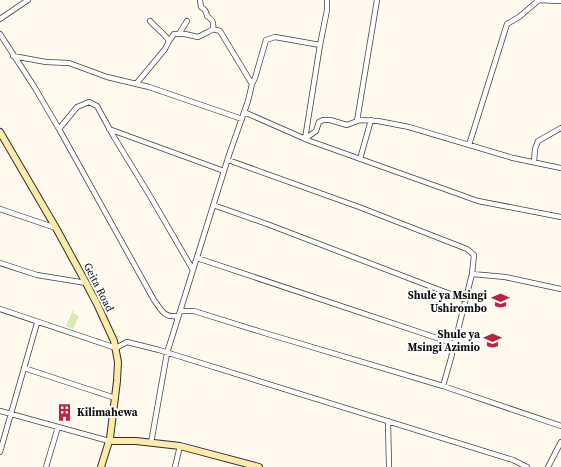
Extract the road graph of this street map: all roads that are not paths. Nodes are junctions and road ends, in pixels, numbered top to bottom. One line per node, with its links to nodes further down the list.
1 (28, 0): 8 (street)
2 (200, 0): 11 (street)
3 (327, 0): 15 (street)
4 (377, 0): 22 (street)
5 (536, 0): 6 (street)
6 (539, 0): 7 (street); 28 (street)
7 (561, 1)
8 (0, 19)
9 (150, 21): 14 (street)
10 (187, 21): 13 (street)
11 (213, 29): 13 (street); 18 (street)
12 (0, 34): 16 (street)
13 (179, 34): 14 (street)
14 (169, 41): 17 (street)
15 (320, 45): 18 (street); 27 (street)
16 (13, 56): 17 (street); 24 (street)
17 (136, 84): 20 (street)
18 (252, 84): 19 (street)
19 (244, 112): 20 (street); 27 (street)
20 (242, 119): 30 (street)
21 (371, 120): 22 (street); 28 (street); 29 (street)
22 (357, 121): 27 (street)
23 (561, 128): 31 (street)
24 (59, 129): 25 (street); 46 (street)
25 (109, 129): 33 (street); 40 (street)
26 (0, 132): 37 (main road, Geita Road)
27 (305, 139): 29 (street)
28 (468, 145): 31 (street)
29 (360, 159): 36 (street)
30 (228, 160): 33 (street); 41 (street)
31 (534, 162): 32 (street)
32 (561, 168)
33 (224, 171): 34 (street)
34 (213, 205): 38 (street); 44 (street)
35 (0, 209): 37 (street)
36 (561, 217)
37 (56, 228): 42 (main road, Geita Road)
38 (197, 258): 40 (street); 48 (street)
39 (0, 263): 42 (street)
40 (193, 270): 46 (street)
41 (472, 274): 43 (street); 44 (street)
42 (86, 283): 49 (main road, Geita Road)
43 (561, 289)
44 (466, 300): 48 (street)
45 (0, 309): 47 (street)
46 (179, 313): 50 (street); 52 (street)
47 (37, 323): 49 (street); 51 (street)
48 (454, 344): 52 (street)
49 (116, 348): 50 (street); 53 (main road, Geita Road)
50 (167, 353): 56 (street); 61 (street)
51 (24, 368): 53 (street); 55 (street)
52 (443, 386): 57 (street)
53 (115, 398): 59 (main road, Geita Road)
54 (0, 411): 55 (street)
55 (12, 414): 58 (street); 63 (street)
56 (388, 421): 68 (street); 69 (street)
57 (561, 426)
58 (58, 427): 59 (street); 64 (street)
59 (109, 441): 61 (main road); 65 (main road, Geita Road)
60 (561, 442): 70 (street)
61 (151, 443): 62 (main road)
62 (180, 446): 66 (street); 67 (main road)
63 (0, 452)
64 (46, 467)
65 (101, 467)
66 (175, 467)
67 (259, 467)
68 (388, 467)
69 (527, 467)
70 (548, 467)

